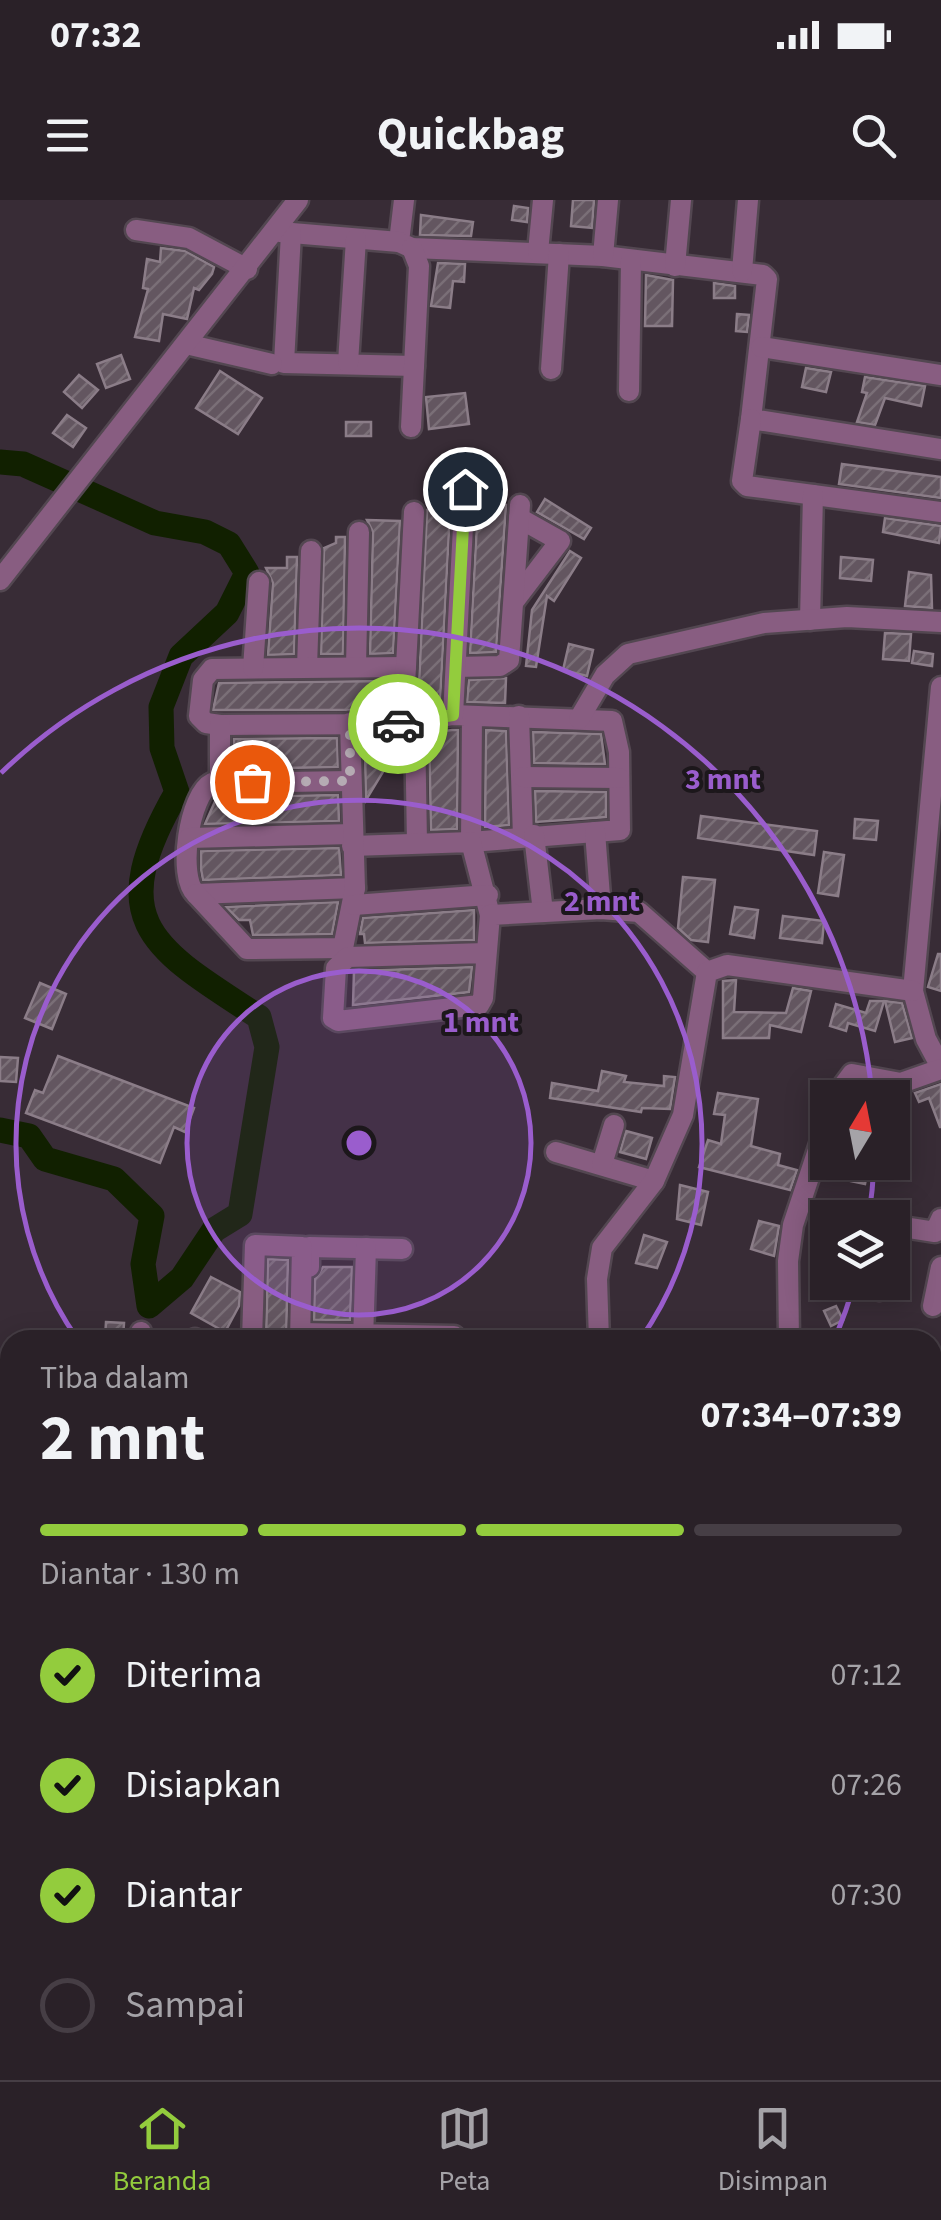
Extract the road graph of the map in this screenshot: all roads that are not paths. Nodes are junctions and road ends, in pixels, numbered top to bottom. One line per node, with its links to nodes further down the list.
1 (298, 200): 8 (street)
2 (404, 200): 10 (street)
3 (543, 200): 11 (street)
4 (608, 200): 12 (street)
5 (680, 200): 14 (street)
6 (748, 200): 16 (street)
7 (136, 230): 15 (street)
8 (282, 232): 9 (street); 15 (street); 19 (street)
9 (356, 238): 10 (street); 19 (street)
10 (406, 245): 11 (street); 21 (street)
11 (548, 253): 12 (street); 22 (street)
12 (603, 256): 13 (street)
13 (631, 260): 14 (street); 24 (street)
14 (675, 266): 16 (street)
15 (246, 269): 17 (street)
16 (742, 271): 18 (street)
17 (186, 344): 20 (street); 34 (street)
18 (761, 347): 23 (street); 25 (street)
19 (348, 362): 21 (street)
20 (272, 364)
21 (414, 366): 26 (street)
22 (551, 369)
23 (941, 375)
24 (629, 391)
25 (751, 419): 27 (street); 29 (street)
26 (411, 427)
27 (941, 449)
28 (465, 489): 41 (street)
29 (814, 495): 31 (street); 37 (street)
30 (414, 512): 43 (street)
31 (941, 512)
32 (359, 532): 39 (street)
33 (311, 552): 40 (street)
34 (0, 580)
35 (259, 582): 42 (street)
36 (515, 600): 36 (street); 41 (street)
37 (810, 620): 38 (street); 47 (street)
38 (941, 622)
39 (356, 666): 40 (street); 43 (street)
40 (307, 667): 42 (street)
41 (456, 667): 45 (street)
42 (253, 668): 50 (street)
43 (406, 668): 49 (street)
44 (941, 687): 69 (street)
45 (462, 716): 46 (street); 49 (street); 59 (street)
46 (519, 716): 47 (street); 51 (street)
47 (579, 719): 52 (street)
48 (350, 723): 49 (street); 50 (street); 53 (street)
49 (409, 724): 60 (street)
50 (220, 725): 54 (street)
51 (524, 777): 52 (street); 56 (street)
52 (618, 778): 55 (street)
53 (350, 781): 54 (street); 58 (street)
54 (220, 782): 57 (street)
55 (595, 832): 56 (street); 64 (street)
56 (528, 836): 59 (street); 65 (street)
57 (188, 838): 58 (street); 61 (street)
58 (352, 840): 60 (street); 62 (street)
59 (471, 842): 60 (street); 63 (street)
60 (418, 843)
61 (196, 894): 62 (street); 67 (street)
62 (354, 897): 63 (street); 67 (street)
63 (489, 905): 65 (street); 66 (street)
64 (601, 909): 65 (street); 68 (street)
65 (543, 912)
66 (486, 952): 67 (street); 67 (street)
67 (346, 953)
68 (707, 972): 69 (street); 78 (street)
69 (912, 991): 70 (street)
70 (941, 1068): 73 (street)
71 (848, 1080): 72 (street)
72 (889, 1080)
73 (907, 1080)
74 (614, 1125): 76 (street)
75 (556, 1152): 76 (street)
76 (602, 1164): 78 (street)
77 (810, 1174): 90 (street)
78 (654, 1181): 89 (street)
79 (910, 1227): 80 (street)
80 (939, 1229)
81 (366, 1248): 82 (street); 86 (street); 88 (street)
82 (402, 1249)
83 (941, 1267): 84 (street)
84 (933, 1306)
85 (252, 1330): 87 (street)
86 (304, 1330)
87 (304, 1330)
88 (363, 1330)
89 (599, 1330)
90 (789, 1330)

